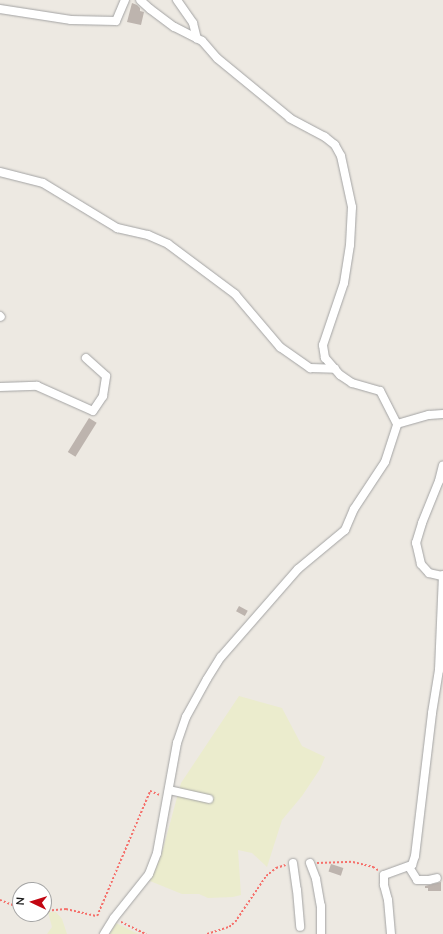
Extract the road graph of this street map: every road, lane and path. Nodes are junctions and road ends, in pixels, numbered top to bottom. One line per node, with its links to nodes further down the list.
1 (125, 0): 4 (street)
2 (140, 0): 5 (street)
3 (177, 0): 5 (street)
4 (0, 9)
5 (197, 38): 8 (street)
6 (0, 172): 8 (street)
7 (86, 358): 9 (street)
8 (335, 370): 11 (street)
9 (0, 387)
10 (443, 414): 11 (street)
11 (397, 424): 14 (street)
12 (443, 465): 13 (street)
13 (443, 576): 18 (street)
14 (168, 794): 15 (street); 22 (path); 23 (street)
15 (209, 799)
16 (293, 863): 24 (street)
17 (310, 863): 27 (street)
18 (409, 867): 19 (street); 28 (street)
19 (438, 878)
20 (0, 900): 21 (path)
21 (12, 905)
22 (52, 910)
23 (114, 918): 25 (street); 26 (path)
24 (300, 927)
25 (104, 934)
26 (146, 934)
27 (321, 934)
28 (391, 934)

